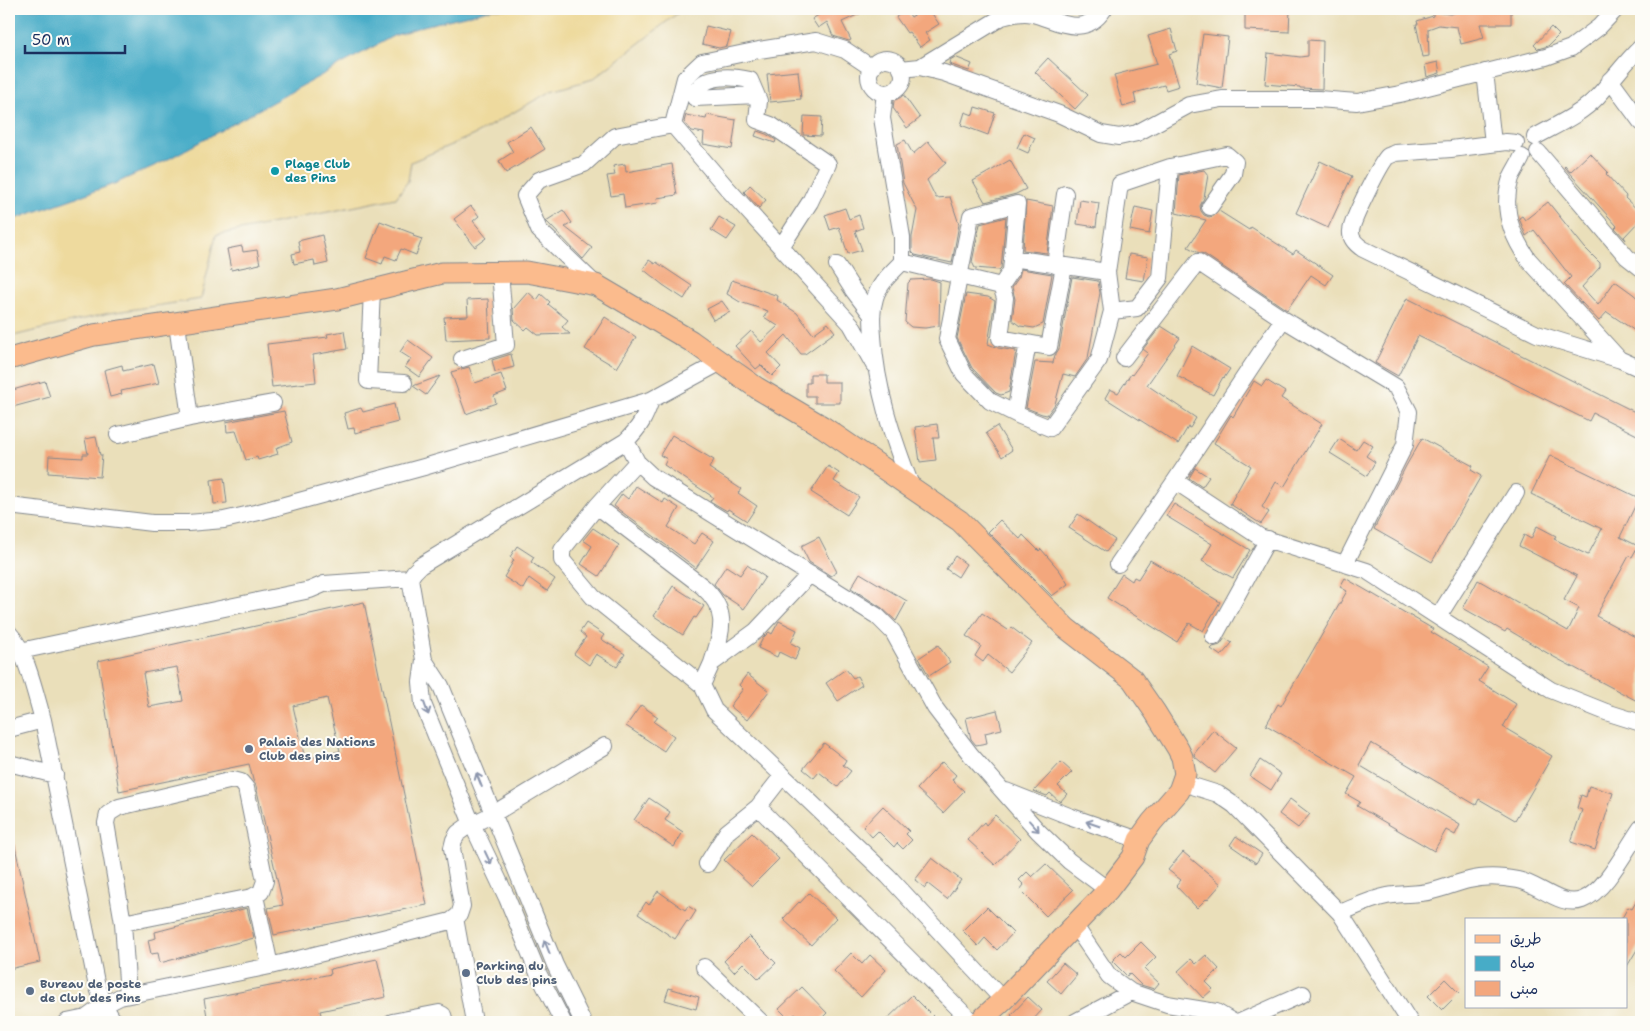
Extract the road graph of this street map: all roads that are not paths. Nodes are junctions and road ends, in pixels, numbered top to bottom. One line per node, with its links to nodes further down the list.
1 (1104, 9): 4 (street)
2 (1616, 9): 7 (street)
3 (1641, 47): 8 (street)
4 (920, 67): 6 (street); 7 (street)
5 (872, 68): 6 (street); 9 (street); 12 (street)
6 (902, 69): 9 (street)
7 (1485, 72): 13 (street)
8 (1610, 80): 11 (street); 14 (street)
9 (885, 93): 20 (street)
10 (694, 105): 18 (street)
11 (1641, 122)
12 (673, 125): 18 (street); 27 (street)
13 (1493, 143): 14 (street); 38 (street)
14 (1528, 147): 23 (street); 38 (street)
15 (1170, 167): 17 (street); 25 (street); 30 (street)
16 (1065, 194): 22 (street)
17 (1210, 207)
18 (781, 247): 40 (street)
19 (1012, 258): 22 (street); 26 (street); 28 (street)
20 (902, 262): 26 (street); 31 (street)
21 (837, 265): 31 (street)
22 (1059, 265): 25 (street); 34 (street)
23 (1641, 268)
24 (500, 272): 27 (main road); 29 (main road); 37 (street)
25 (1107, 272): 30 (street)
26 (960, 276): 28 (street); 45 (street)
27 (596, 285): 39 (main road)
28 (1001, 286): 34 (street)
29 (372, 290): 33 (main road); 42 (street)
30 (1112, 311): 45 (street)
31 (871, 314): 40 (street)
32 (1283, 319): 35 (street); 50 (street); 57 (street)
33 (177, 324): 36 (main road); 46 (street)
34 (1028, 343): 45 (street)
35 (1124, 358)
36 (9, 359)
37 (462, 359)
38 (1621, 360): 41 (street)
39 (721, 362): 43 (street); 51 (main road)
40 (874, 365): 51 (street)
41 (1641, 369)
42 (404, 383)
43 (652, 400): 48 (street); 53 (street)
44 (273, 404): 46 (street)
45 (1015, 414)
46 (190, 418): 47 (street)
47 (118, 435)
48 (626, 441): 49 (street); 59 (street)
49 (637, 462): 54 (street); 58 (street)
50 (1175, 481): 55 (street); 56 (street)
51 (912, 488): 76 (main road)
52 (1516, 492): 60 (street)
53 (9, 506)
54 (597, 506): 65 (street); 66 (street)
55 (1268, 540): 57 (street); 62 (street)
56 (1118, 564)
57 (1345, 564): 60 (street)
58 (809, 575): 65 (street); 77 (street)
59 (410, 578): 63 (street); 64 (street)
60 (1438, 617): 68 (street)
61 (9, 633): 63 (street)
62 (1214, 637)
63 (20, 651): 67 (street)
64 (424, 660): 71 (street); 73 (street, one-way to 73)
65 (712, 663): 66 (street)
66 (702, 685): 75 (street)
67 (43, 720): 69 (street); 74 (street)
68 (1641, 722)
69 (9, 729)
70 (605, 746): 79 (street)
71 (469, 755): 73 (street); 79 (street, one-way to 71)
72 (9, 763): 74 (street)
73 (448, 765): 80 (street)
74 (55, 775): 96 (street)
75 (783, 775): 78 (street); 95 (street)
76 (1183, 783): 82 (main road); 86 (street)
77 (1001, 789): 82 (street, one-way to 77); 84 (street, one-way to 84)
78 (758, 807): 83 (street); 104 (street)
79 (493, 814): 80 (street); 102 (street, one-way to 79)
80 (472, 824): 87 (street); 101 (street, one-way to 101)
81 (1641, 828): 86 (street)
82 (1139, 840): 84 (main road)
83 (707, 864)
84 (1108, 890): 89 (main road)
85 (255, 896): 88 (street); 88 (street); 90 (street)
86 (1340, 913): 109 (street)
87 (455, 918): 90 (street); 100 (street)
88 (123, 923): 94 (street)
89 (1075, 926): 92 (street); 95 (main road)
90 (270, 966): 94 (street)
91 (704, 967): 103 (street)
92 (1131, 992): 106 (street); 107 (street)
93 (1303, 994): 108 (street)
94 (128, 995): 96 (street)
95 (1003, 1000): 105 (main road)
96 (108, 1015): 97 (street)
97 (68, 1022)
98 (392, 1022): 99 (street)
99 (445, 1022)
100 (474, 1022)
101 (563, 1022)
102 (583, 1022)
103 (761, 1022)
104 (972, 1022)
105 (979, 1022)
106 (1075, 1022)
107 (1234, 1022)
108 (1240, 1022)
109 (1410, 1022)

